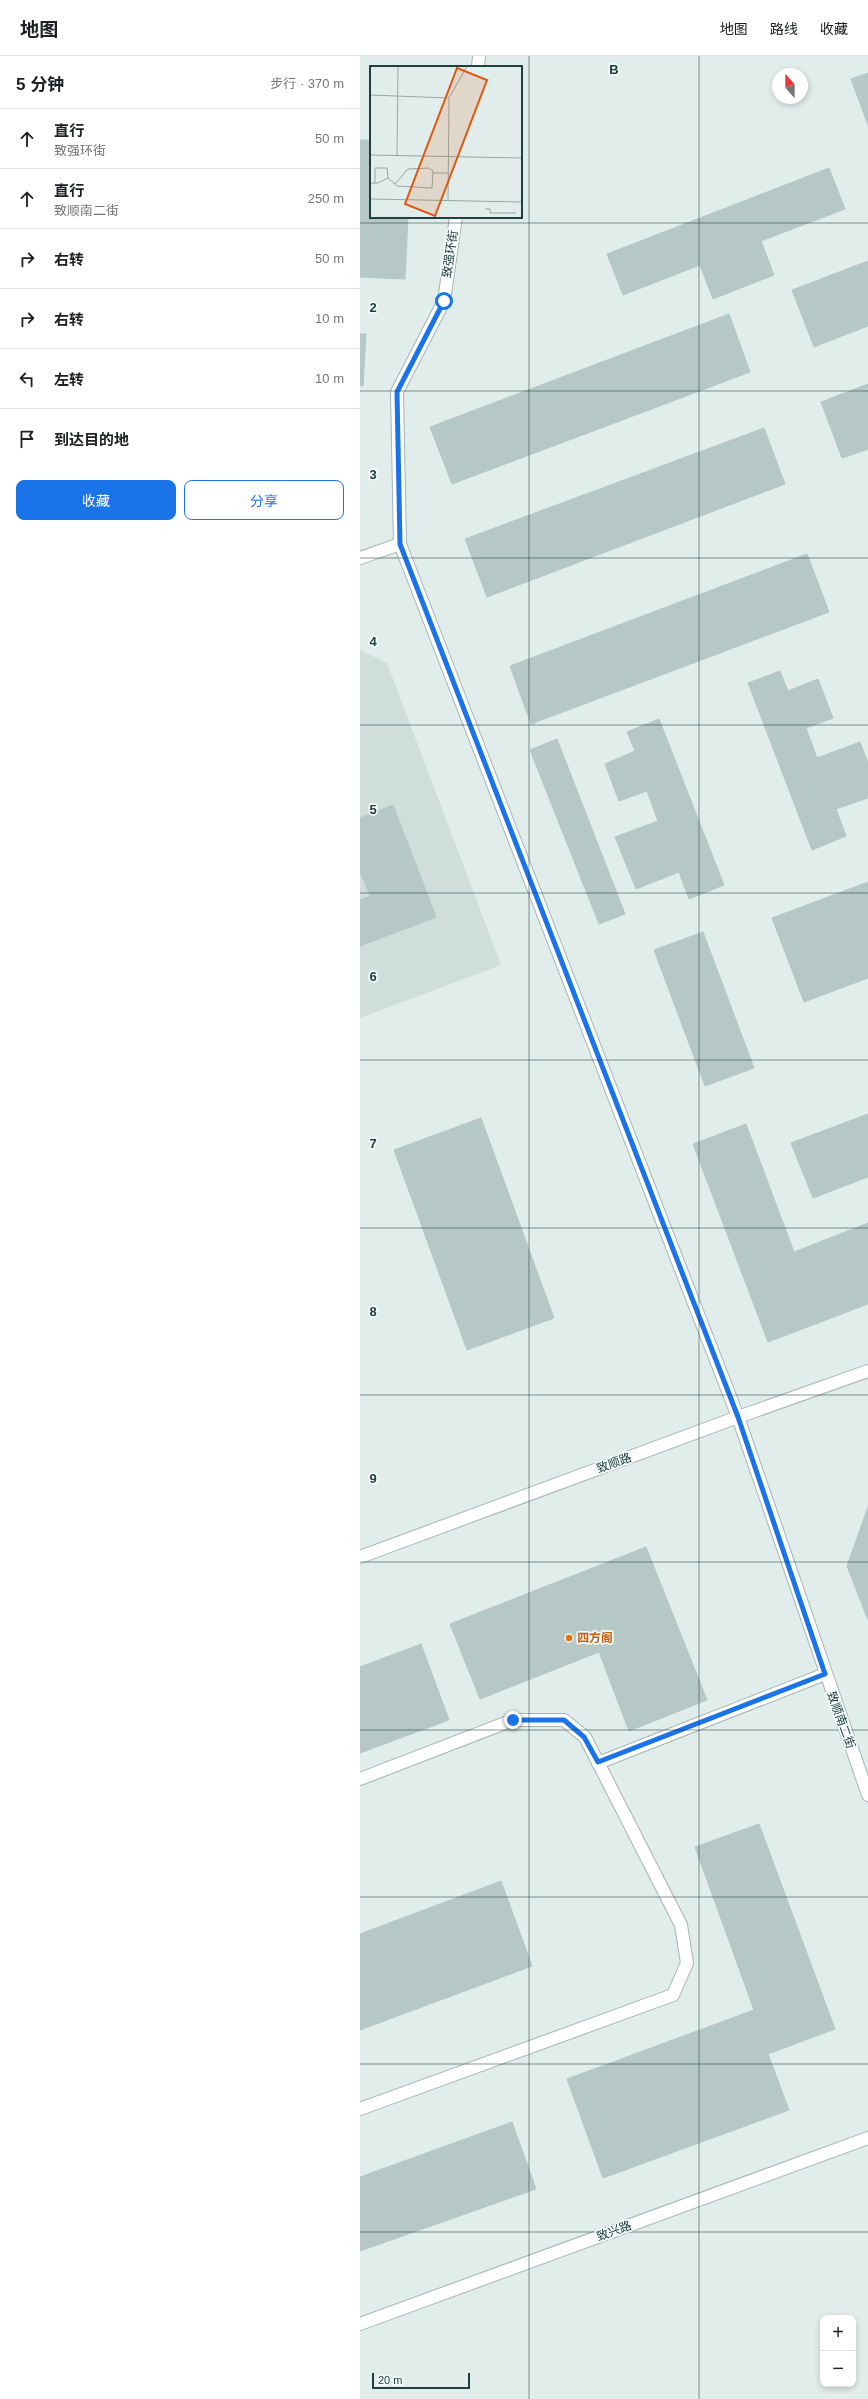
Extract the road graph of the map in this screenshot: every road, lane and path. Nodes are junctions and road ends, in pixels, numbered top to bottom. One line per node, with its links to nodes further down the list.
1 (479, 56): 2 (street)
2 (478, 66)
3 (456, 218): 4 (street, 致强环街)
4 (400, 544): 5 (street); 7 (street, 致顺南二街)
5 (360, 558)
6 (868, 1371): 7 (street, 致顺路)
7 (738, 1417): 8 (street, 致顺路); 9 (street, 致顺南二街)
8 (360, 1557)
9 (825, 1674): 10 (street); 12 (street, 致顺南二街)
10 (598, 1762): 11 (street); 13 (street)
11 (360, 1779)
12 (868, 1795)
13 (360, 2109)
14 (868, 2138): 15 (street, 致兴路)
15 (360, 2324)

